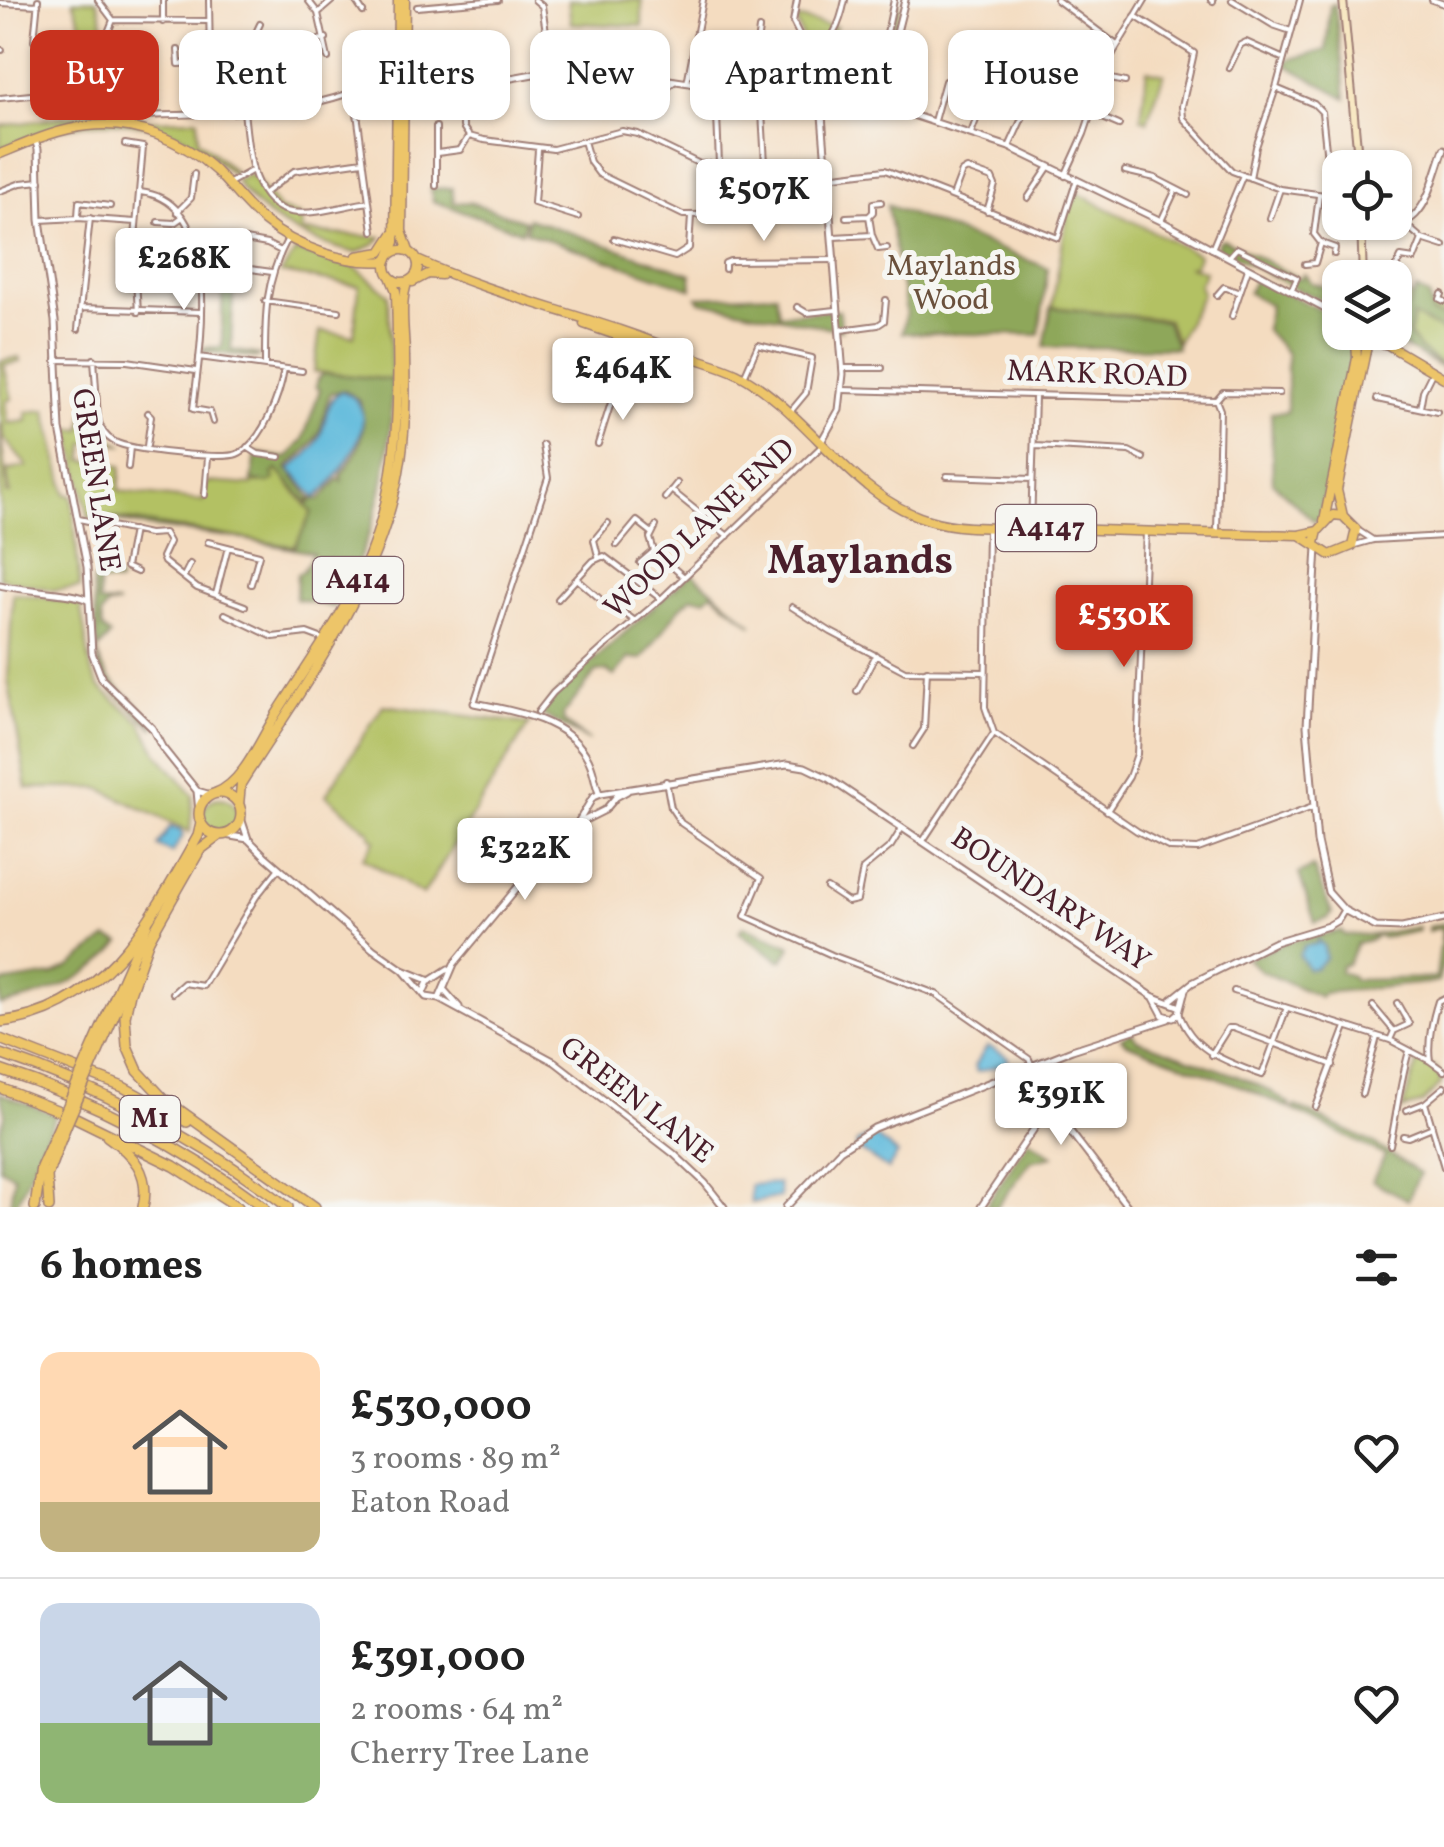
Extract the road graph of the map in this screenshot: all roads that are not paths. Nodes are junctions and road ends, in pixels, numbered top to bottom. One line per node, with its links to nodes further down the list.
1 (98, 0): 29 (street)
2 (163, 0): 31 (street)
3 (209, 0): 30 (street)
4 (308, 0): 27 (street)
5 (333, 0): 27 (street)
6 (355, 0): 26 (street)
7 (402, 0): 37 (main road)
8 (498, 0): 24 (street)
9 (535, 0): 25 (street)
10 (547, 0): 25 (street)
11 (703, 0): 57 (street)
12 (796, 0): 39 (street)
13 (845, 0): 40 (street)
14 (901, 0): 41 (street); 42 (street)
15 (1057, 0): 46 (street)
16 (1145, 0): 28 (street)
17 (1232, 0): 43 (street)
18 (1300, 0): 43 (street)
19 (1343, 0): 89 (main road)
20 (1432, 0): 23 (street)
21 (38, 2): 22 (street); 33 (street)
22 (0, 4)
23 (1444, 4)
24 (417, 6)
25 (542, 6): 38 (street)
26 (363, 12)
27 (318, 13): 44 (street)
28 (1135, 16): 46 (street); 99 (street)
29 (113, 20): 31 (street); 34 (street)
30 (208, 21): 31 (street); 35 (street)
31 (162, 22)
32 (260, 24): 36 (street)
33 (35, 30)
34 (109, 30)
35 (208, 30)
36 (257, 30)
37 (402, 30)
38 (546, 30)
39 (796, 30)
40 (838, 30)
41 (890, 30)
42 (897, 30)
43 (1291, 31): 50 (street)
44 (326, 38): 45 (street); 49 (street)
45 (322, 39)
46 (1117, 45): 48 (street)
47 (178, 50): 51 (street)
48 (1114, 51)
49 (328, 58)
50 (1284, 59): 52 (street); 61 (street)
51 (179, 64)
52 (1229, 68)
53 (670, 80): 55 (street)
54 (1114, 80): 58 (street)
55 (675, 81): 57 (street); 60 (street)
56 (944, 81): 77 (street)
57 (687, 82): 59 (street)
58 (1125, 82)
59 (690, 83)
60 (670, 88)
61 (1276, 88): 88 (street); 102 (street)
62 (30, 95): 63 (street)
63 (0, 98)
64 (928, 119): 77 (street)
65 (245, 120): 96 (street)
66 (358, 120): 92 (street)
67 (401, 120): 122 (main road)
68 (401, 120): 150 (main road)
69 (462, 120): 81 (street)
70 (716, 120): 93 (street)
71 (763, 120): 94 (street)
72 (823, 120): 101 (street, WOOD LANE END)
73 (976, 120): 80 (street)
74 (1020, 120): 85 (street)
75 (1087, 120): 100 (street)
76 (1106, 120): 78 (street)
77 (934, 121): 80 (street)
78 (1120, 126)
79 (436, 127): 90 (street)
80 (972, 133): 85 (street)
81 (469, 136): 86 (street); 90 (street)
82 (35, 139): 91 (main road); 103 (street, GREEN LANE); 105 (main road)
83 (584, 142): 86 (street); 93 (street); 125 (street)
84 (125, 144): 110 (street)
85 (1009, 147): 95 (street)
86 (538, 149): 131 (street)
87 (1444, 149): 133 (street)
88 (1326, 150)
89 (1357, 150)
90 (437, 153): 106 (street)
91 (0, 154)
92 (363, 161): 111 (street); 117 (street)
93 (719, 164): 94 (street)
94 (765, 164): 123 (street)
95 (1048, 168): 100 (street); 116 (street)
96 (252, 170): 105 (street); 111 (street)
97 (1124, 171): 108 (street)
98 (194, 174): 120 (street)
99 (1243, 175): 102 (street); 149 (street)
100 (1065, 176): 104 (street)
101 (827, 177): 115 (street); 124 (street, WOOD LANE END)
102 (1250, 178): 107 (street)
103 (40, 180): 109 (street); 134 (street, GREEN LANE)
104 (1076, 182): 121 (street); 135 (street)
105 (228, 184): 142 (main road)
106 (436, 186)
107 (1280, 188): 113 (street); 132 (street)
108 (1176, 189): 112 (street); 135 (street)
109 (0, 191)
110 (140, 192): 120 (street); 136 (street)
111 (265, 193): 117 (street)
112 (1188, 195)
113 (1319, 196): 114 (street); 146 (street)
114 (1322, 196)
115 (953, 197): 121 (street); 121 (street)
116 (1028, 198)
117 (370, 202): 139 (street)
118 (881, 202): 126 (street)
119 (110, 206): 128 (street)
120 (177, 212): 130 (street)
121 (987, 212)
122 (395, 214): 153 (main road); 154 (main road)
123 (768, 214): 124 (street); 125 (street)
124 (831, 214): 141 (street, WOOD LANE END)
125 (691, 216): 144 (street)
126 (869, 216): 127 (street); 140 (street)
127 (846, 217)
128 (78, 218): 129 (street); 134 (street)
129 (90, 218): 136 (street); 178 (street)
130 (181, 218): 137 (street); 160 (street)
131 (578, 218)
132 (1270, 218)
133 (1412, 219)
134 (40, 220): 202 (street, GREEN LANE)
135 (1161, 221): 149 (street)
136 (135, 222): 183 (street)
137 (158, 222)
138 (1412, 230): 143 (street)
139 (373, 232)
140 (872, 234): 141 (street); 148 (street)
141 (833, 237): 157 (street, WOOD LANE END)
142 (288, 238): 151 (street); 153 (main road)
143 (1422, 238): 147 (street); 158 (street)
144 (614, 239)
145 (245, 240): 151 (street)
146 (1321, 243): 152 (street); 161 (street)
147 (1444, 246)
148 (887, 248)
149 (1212, 248): 155 (street)
150 (409, 251): 154 (main road); 156 (main road)
151 (281, 252): 164 (street)
152 (1334, 254)
153 (342, 256): 159 (main road)
154 (388, 257): 159 (main road); 168 (main road)
155 (1229, 258): 162 (street); 170 (street)
156 (417, 260): 165 (main road); 167 (main road, A4147)
157 (835, 260): 163 (street); 181 (street, WOOD LANE END)
158 (1399, 260)
159 (362, 261): 168 (main road)
160 (200, 262): 164 (street); 184 (street)
161 (1305, 264)
162 (1248, 268): 170 (street); 171 (street)
163 (725, 269)
164 (272, 272): 174 (street)
165 (416, 274): 166 (main road, A4147); 169 (main road)
166 (441, 275): 167 (main road, A4147); 175 (main road)
167 (454, 277): 185 (main road, A4147)
168 (390, 278): 169 (main road); 286 (main road, A414)
169 (408, 281): 175 (main road, A414)
170 (1291, 291): 176 (street)
171 (1240, 293): 172 (street); 186 (street)
172 (1217, 295)
173 (886, 300): 189 (street)
174 (265, 301): 182 (street); 204 (street)
175 (404, 302): 303 (main road, A414)
176 (1319, 306): 179 (street); 180 (street)
177 (797, 307): 181 (street)
178 (81, 308): 183 (street); 188 (street)
179 (1322, 308)
180 (1322, 308)
181 (839, 310): 189 (street, WOOD LANE END)
182 (339, 311)
183 (138, 312): 184 (street)
184 (200, 312): 199 (street)
185 (562, 314): 187 (main road, A4147); 190 (main road, A4147)
186 (1232, 316)
187 (604, 326): 190 (main road); 191 (main road, A4147)
188 (78, 329)
189 (841, 330): 205 (street, WOOD LANE END)
190 (614, 335): 191 (main road, A4147); 200 (street)
191 (632, 338): 192 (main road, A4147); 197 (main road, A4147); 200 (street)
192 (655, 343): 197 (main road); 198 (main road, A4147)
193 (1357, 350): 242 (main road)
194 (1368, 350): 240 (main road)
195 (1389, 350): 203 (main road)
196 (1397, 350): 203 (main road)
197 (666, 352): 198 (main road, A4147)
198 (679, 352): 211 (main road, A4147)
199 (200, 357): 204 (street); 209 (street)
200 (625, 357): 224 (street)
201 (94, 359): 202 (street); 209 (street); 227 (street)
202 (56, 360): 241 (street, GREEN LANE)
203 (1414, 360): 210 (main road)
204 (265, 366): 207 (street)
205 (843, 368): 206 (street); 213 (street, WOOD LANE END)
206 (882, 368)
207 (284, 369): 208 (street); 228 (street)
208 (302, 370)
209 (198, 371): 222 (street)
210 (1434, 372): 212 (main road); 218 (street)
211 (744, 378): 220 (main road, A4147); 220 (street)
212 (1444, 378)
213 (843, 390): 215 (street, MARK ROAD); 223 (street, WOOD LANE END)
214 (1280, 393): 217 (street)
215 (1034, 396): 217 (street, MARK ROAD); 226 (street)
216 (1378, 399): 218 (street)
217 (1216, 400): 252 (street, MARK ROAD)
218 (1420, 408): 221 (street)
219 (148, 412): 229 (street)
220 (789, 412): 223 (main road, A4147)
221 (1437, 412)
222 (212, 422)
223 (822, 443): 245 (main road, A4147); 254 (street, WOOD LANE END)
224 (598, 444)
225 (544, 445): 291 (street)
226 (1033, 446): 232 (street); 235 (street)
227 (130, 447): 229 (street); 233 (street)
228 (247, 447): 230 (street); 231 (street)
229 (147, 448): 230 (street)
230 (208, 457): 238 (street)
231 (280, 458)
232 (1143, 458)
233 (128, 467)
234 (947, 476): 235 (street)
235 (1032, 479): 246 (street)
236 (677, 483): 237 (street)
237 (671, 490): 239 (street); 254 (street)
238 (205, 495)
239 (665, 498)
240 (1343, 516): 242 (main road); 249 (main road)
241 (79, 519): 247 (street); 274 (street, GREEN LANE)
242 (1324, 521): 248 (main road)
243 (608, 522): 264 (street)
244 (656, 526): 251 (street)
245 (988, 526): 246 (main road, A4147); 289 (street)
246 (1032, 528): 250 (main road, A4147)
247 (133, 530): 268 (street); 269 (street)
248 (1318, 530): 253 (main road, A4147); 259 (main road)
249 (1356, 530): 256 (street); 260 (main road)
250 (1146, 531): 252 (main road, A4147); 305 (street)
251 (651, 532): 258 (street); 262 (street)
252 (1217, 533): 253 (main road, A4147)
253 (1299, 535): 259 (main road, A4147)
254 (728, 536): 270 (street, WOOD LANE END)
255 (1444, 536): 256 (street)
256 (1373, 540): 260 (street)
257 (208, 542): 261 (street)
258 (617, 545)
259 (1316, 545): 263 (main road); 267 (street)
260 (1352, 546): 263 (main road)
261 (228, 547): 272 (street); 275 (street)
262 (654, 551): 265 (street); 270 (street)
263 (1330, 555): 267 (street)
264 (598, 556): 271 (street); 279 (street)
265 (640, 563)
266 (190, 564): 269 (street)
267 (1316, 567): 304 (street)
268 (137, 572)
269 (184, 576): 275 (street)
270 (684, 577): 279 (street, WOOD LANE END)
271 (577, 579): 277 (street); 278 (street)
272 (252, 584)
273 (0, 585): 276 (street)
274 (88, 586): 276 (street); 280 (street, GREEN LANE)
275 (216, 594): 281 (street)
276 (80, 595): 280 (street)
277 (599, 598)
278 (558, 599)
279 (661, 599): 285 (street, WOOD LANE END)
280 (89, 602): 298 (street, GREEN LANE)
281 (244, 606)
282 (792, 607): 287 (street)
283 (619, 609): 285 (street)
284 (225, 614): 286 (street)
285 (635, 621): 292 (street, WOOD LANE END)
286 (323, 639): 299 (main road, A414)
287 (876, 655): 288 (street); 290 (street)
288 (926, 670): 289 (street); 294 (street)
289 (985, 672): 293 (street)
290 (857, 690)
291 (474, 703): 295 (street)
292 (538, 712)
293 (994, 733): 305 (street); 313 (street, BOUNDARY WAY)
294 (912, 746)
295 (593, 774): 300 (street); 301 (street)
296 (666, 781): 297 (street, BOUNDARY WAY); 310 (street, BOUNDARY WAY); 354 (street)
297 (629, 790): 300 (street, BOUNDARY WAY); 302 (street, BOUNDARY WAY)
298 (196, 791): 299 (street); 307 (street, GREEN LANE)
299 (213, 794): 303 (highway); 307 (highway)
300 (602, 794): 301 (street); 302 (street)
301 (592, 802): 306 (street); 309 (street)
302 (609, 803): 306 (street, BOUNDARY WAY)
303 (239, 805): 308 (highway)
304 (1316, 806): 305 (street); 316 (street)
305 (1108, 811)
306 (600, 812): 309 (street)
307 (200, 818): 311 (highway); 318 (highway)
308 (241, 818): 311 (highway); 312 (street)
309 (578, 824): 320 (street)
310 (902, 828): 313 (street, BOUNDARY WAY); 315 (street)
311 (223, 835): 312 (street); 319 (highway)
312 (248, 839): 314 (street)
313 (922, 842): 328 (street, BOUNDARY WAY)
314 (279, 868): 321 (street); 326 (street)
315 (827, 888)
316 (1344, 910): 317 (street); 324 (street)
317 (1444, 919)
318 (147, 924): 339 (highway); 351 (highway, M1)
319 (149, 940): 351 (highway); 371 (highway, M1)
320 (454, 964): 322 (street); 323 (street)
321 (403, 970): 322 (street); 327 (street)
322 (431, 981): 323 (street); 327 (street)
323 (443, 988): 330 (street); 334 (street, GREEN LANE)
324 (1186, 988): 331 (street); 335 (street)
325 (1234, 991): 336 (street)
326 (173, 993)
327 (424, 993): 330 (street, GREEN LANE)
328 (1152, 996): 331 (street, BOUNDARY WAY); 337 (street, BOUNDARY WAY)
329 (1444, 998): 352 (street)
330 (439, 999): 334 (street, GREEN LANE)
331 (1169, 1001): 335 (street, BOUNDARY WAY); 337 (street)
332 (1397, 1003): 343 (street)
333 (1373, 1006): 343 (street)
334 (461, 1009): 380 (street, GREEN LANE)
335 (1178, 1009): 338 (street); 341 (street)
336 (1286, 1010): 342 (street); 347 (street)
337 (1161, 1011): 338 (street, BOUNDARY WAY); 340 (street)
338 (1169, 1019): 340 (street); 341 (street)
339 (0, 1022)
340 (1144, 1025): 354 (street)
341 (1184, 1027): 350 (street)
342 (1346, 1028): 344 (street); 353 (street)
343 (1394, 1032): 346 (street)
344 (1377, 1037): 346 (street); 359 (street)
345 (0, 1039): 371 (highway, M1)
346 (1390, 1040): 348 (street)
347 (1274, 1044): 350 (street); 350 (street); 353 (street)
348 (1409, 1051): 352 (street); 370 (street)
349 (0, 1054): 378 (highway, M1)
350 (1212, 1055)
351 (92, 1057): 365 (highway, M1, bridge)
352 (1429, 1058): 356 (street)
353 (1333, 1064): 362 (street)
354 (1032, 1066): 361 (street); 381 (street)
355 (0, 1070): 377 (highway, M1)
356 (1444, 1072)
357 (1444, 1087): 360 (street)
358 (0, 1088): 364 (highway)
359 (1362, 1094)
360 (1425, 1103): 363 (street); 366 (street)
361 (1050, 1105): 382 (street); 383 (street)
362 (1316, 1107)
363 (1406, 1110)
364 (76, 1118): 375 (highway); 376 (highway, M1)
365 (63, 1124): 373 (highway, M1); 374 (highway)
366 (1432, 1127): 368 (street); 372 (street)
367 (1403, 1136): 368 (street)
368 (1411, 1136): 369 (street)
369 (1414, 1144)
370 (1390, 1145)
371 (241, 1154): 379 (highway, M1)
372 (1444, 1167)
373 (35, 1207)
374 (50, 1207)
375 (144, 1207)
376 (238, 1207)
377 (264, 1207)
378 (288, 1207)
379 (314, 1207)
380 (724, 1207)
381 (786, 1207)
382 (981, 1207)
383 (1128, 1207)

